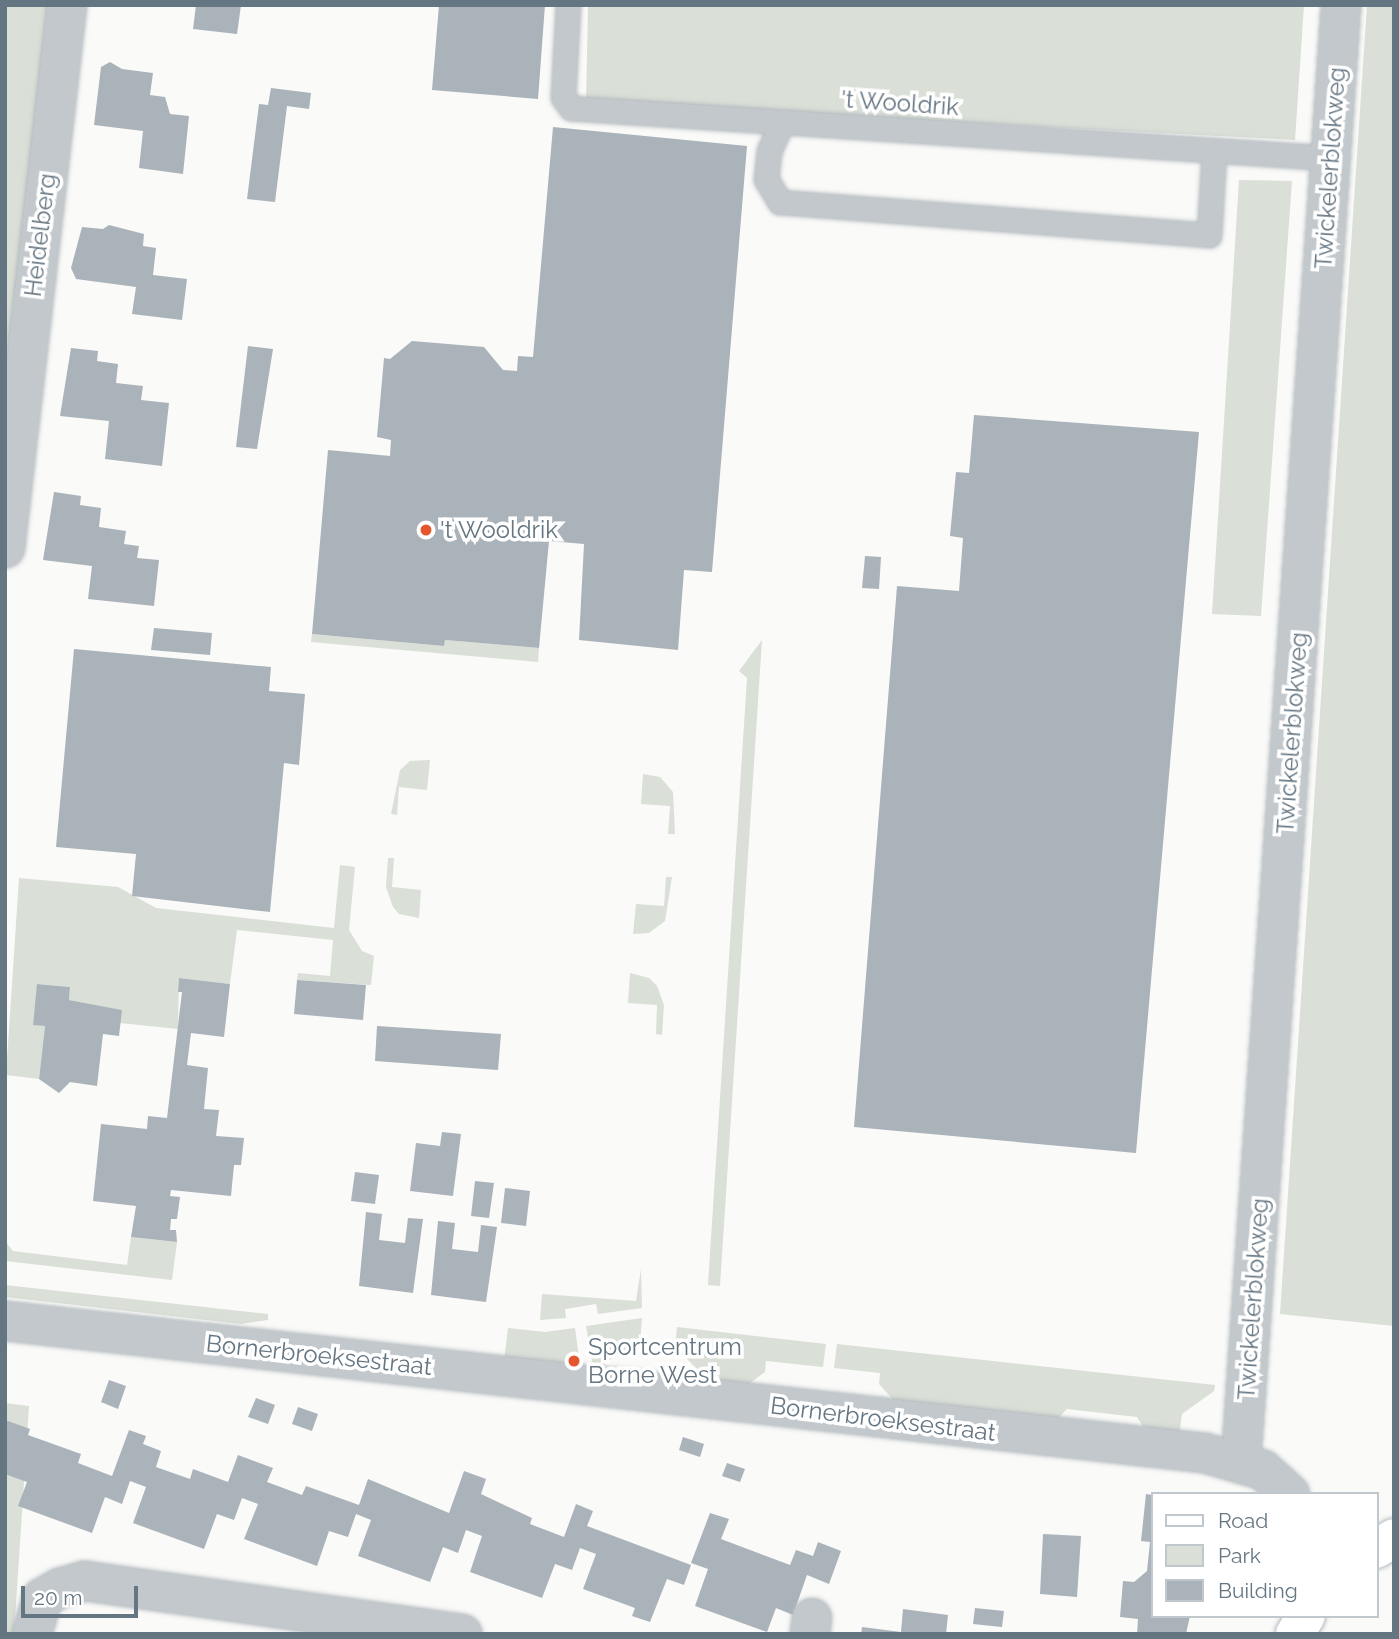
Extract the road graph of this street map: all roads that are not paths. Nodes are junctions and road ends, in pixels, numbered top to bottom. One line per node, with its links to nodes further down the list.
1 (67, 5): 7 (street, Heidelberg)
2 (568, 5): 4 (lane, 't Wooldrik)
3 (1341, 5): 6 (street, Twickelerblokweg)
4 (782, 122): 5 (lane, 't Wooldrik); 5 (lane)
5 (1214, 150): 6 (lane, 't Wooldrik)
6 (1331, 158): 10 (street, Twickelerblokweg)
7 (9, 465): 8 (street, Heidelberg)
8 (5, 548)
9 (5, 1321): 10 (street, Bornerbroeksestraat)
10 (1241, 1462): 11 (street, Bornerbroeksestraat)
11 (1288, 1492)
12 (1394, 1538): 13 (main road)
13 (1378, 1548)
14 (1305, 1618): 17 (main road)
15 (32, 1634): 16 (street)
16 (462, 1634)
17 (1295, 1634)

